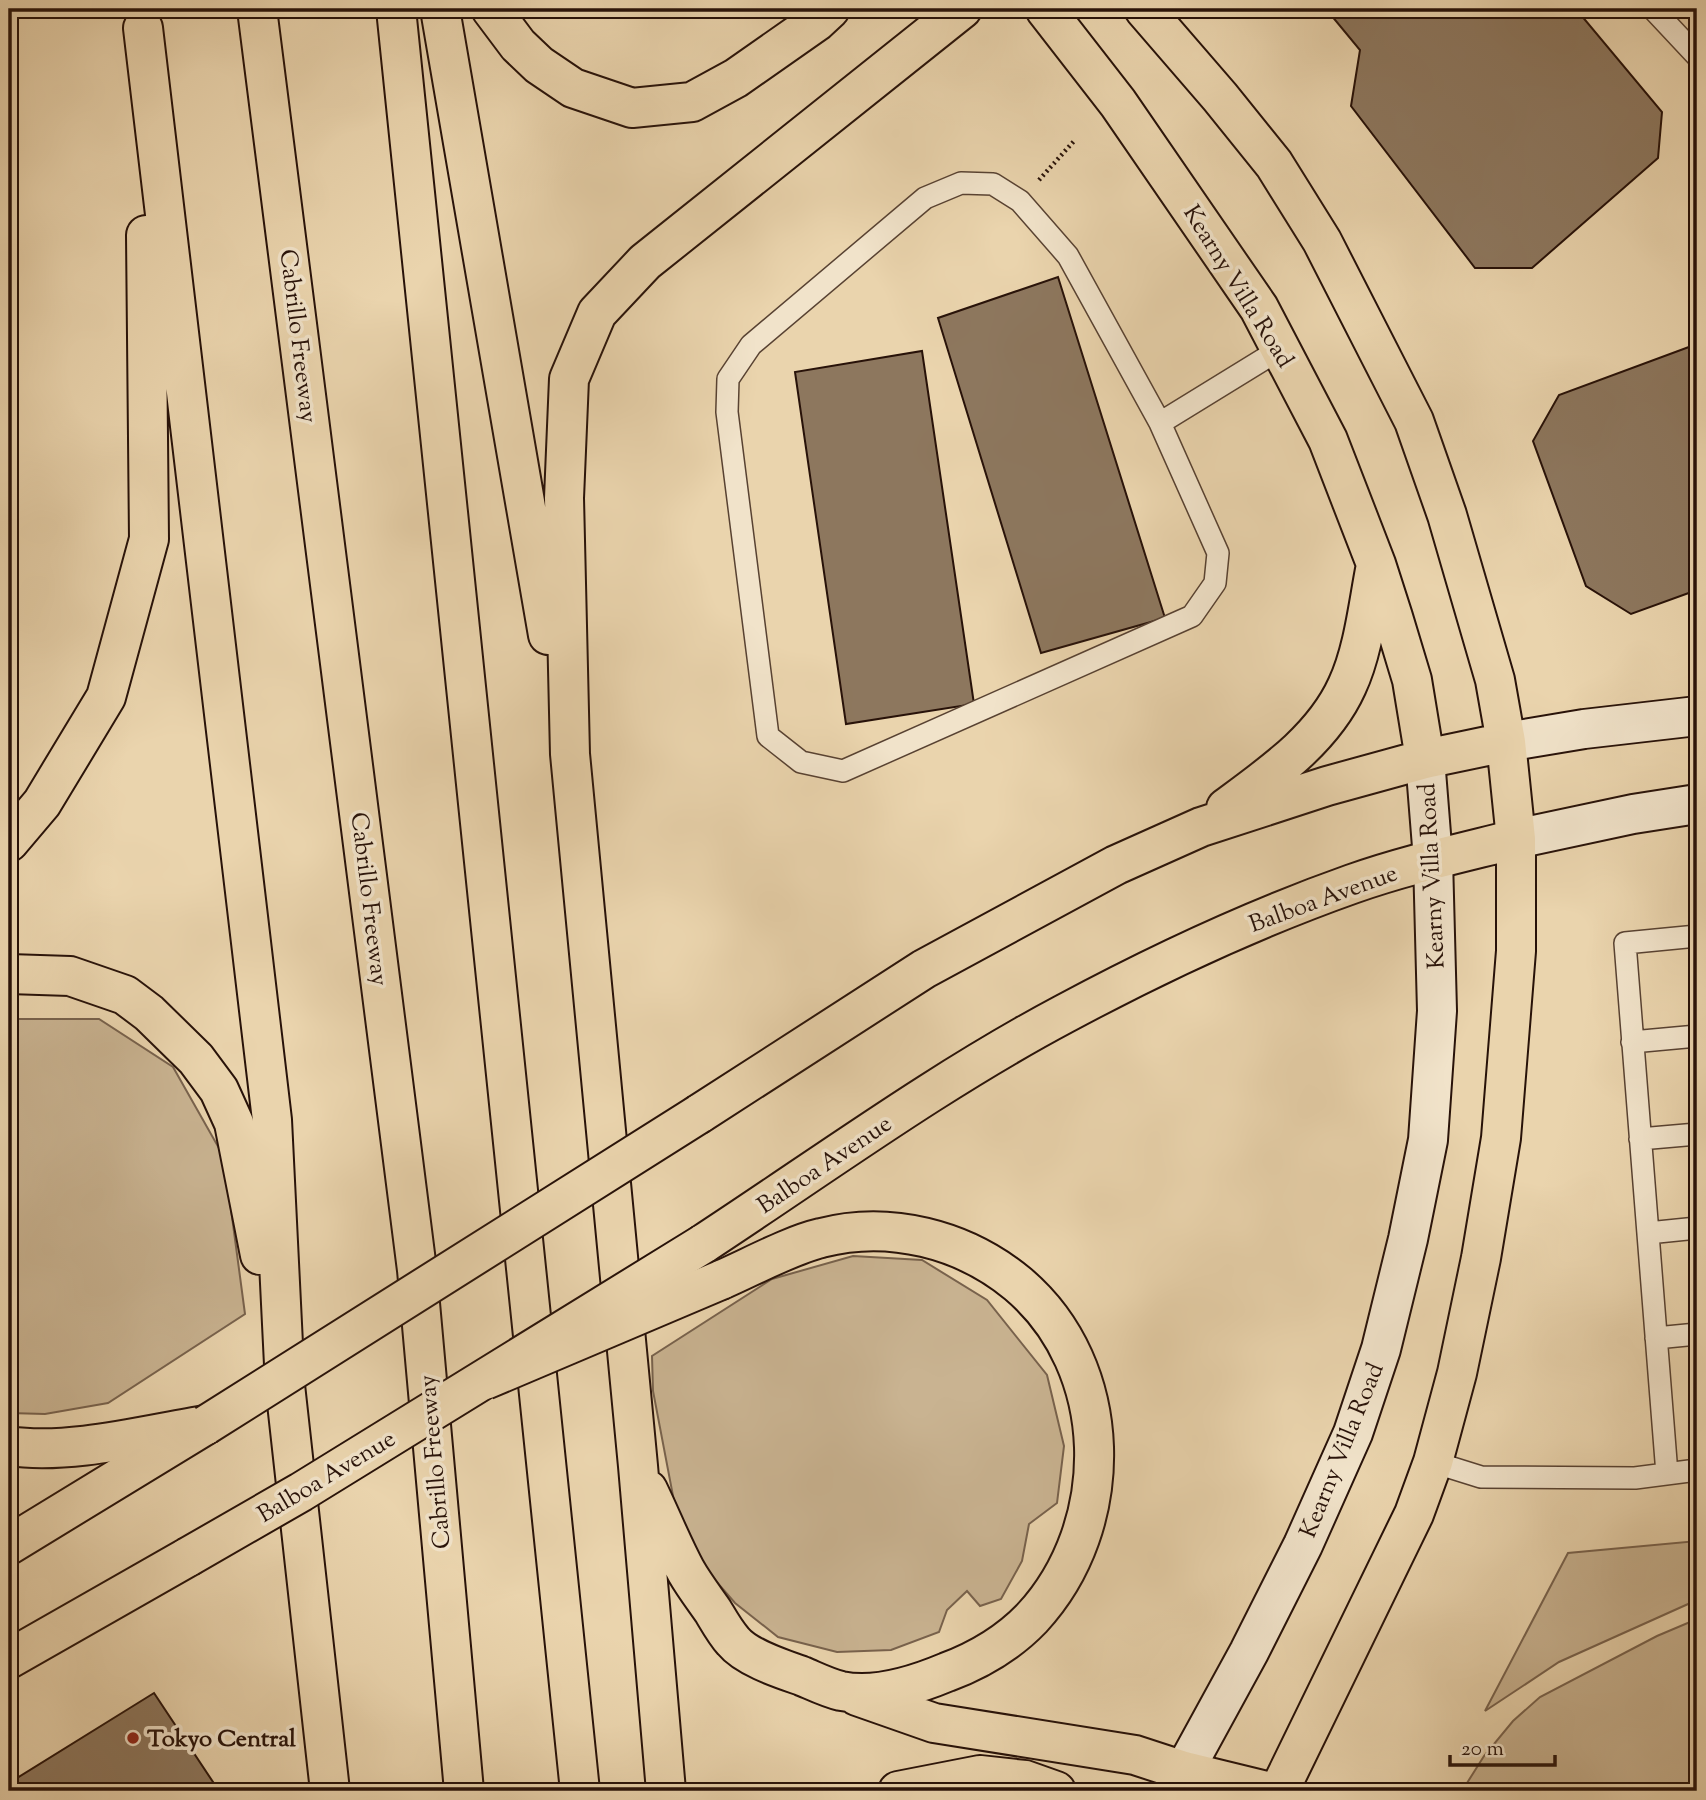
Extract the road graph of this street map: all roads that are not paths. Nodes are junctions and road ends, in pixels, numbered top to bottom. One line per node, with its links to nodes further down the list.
1 (257, 9): 47 (main road, Cabrillo Freeway)
2 (396, 9): 48 (main road)
3 (440, 9): 17 (main road)
4 (491, 9): 5 (main road)
5 (830, 9)
6 (962, 9): 17 (main road)
7 (1045, 9): 12 (main road, Kearny Villa Road)
8 (1144, 9): 16 (main road)
9 (1653, 9): 11 (lane)
10 (143, 19): 22 (main road); 35 (main road)
11 (1697, 56)
12 (1282, 348): 13 (lane); 14 (main road, Kearny Villa Road)
13 (1160, 424): 13 (lane)
14 (1376, 564): 18 (main road, Kearny Villa Road); 20 (main road)
15 (1697, 716): 16 (main road)
16 (1506, 741): 18 (main road); 21 (main road)
17 (570, 754): 39 (main road)
18 (1425, 759): 20 (main road); 23 (main road, Kearny Villa Road)
19 (1697, 804): 21 (main road, Balboa Avenue)
20 (1201, 827): 36 (main road, bridge)
21 (1516, 839): 23 (main road, Balboa Avenue); 38 (main road)
22 (9, 842)
23 (1433, 859): 34 (main road, Balboa Avenue, bridge); 45 (main road, Kearny Villa Road)
24 (1697, 936): 27 (lane)
25 (9, 974): 35 (main road)
26 (1697, 1036): 27 (lane)
27 (1632, 1042): 29 (lane)
28 (1697, 1134): 29 (lane)
29 (1640, 1139): 31 (lane)
30 (1697, 1228): 31 (lane)
31 (1648, 1233): 33 (lane)
32 (1697, 1334): 33 (lane)
33 (1656, 1338): 41 (lane)
34 (485, 1380): 43 (main road, Balboa Avenue, bridge); 44 (main road, bridge)
35 (285, 1385): 46 (main road)
36 (206, 1425): 37 (main road); 42 (main road)
37 (9, 1446)
38 (1433, 1462): 41 (lane); 53 (main road)
39 (638, 1466): 44 (main road); 49 (main road)
40 (1697, 1470): 41 (lane)
41 (1667, 1474)
42 (9, 1545)
43 (9, 1659)
44 (841, 1691): 45 (main road)
45 (1179, 1781): 52 (main road)
46 (330, 1791)
47 (464, 1791)
48 (580, 1791)
49 (666, 1791)
50 (898, 1791): 51 (main road)
51 (1056, 1791)
52 (1266, 1791)
53 (1279, 1791)

